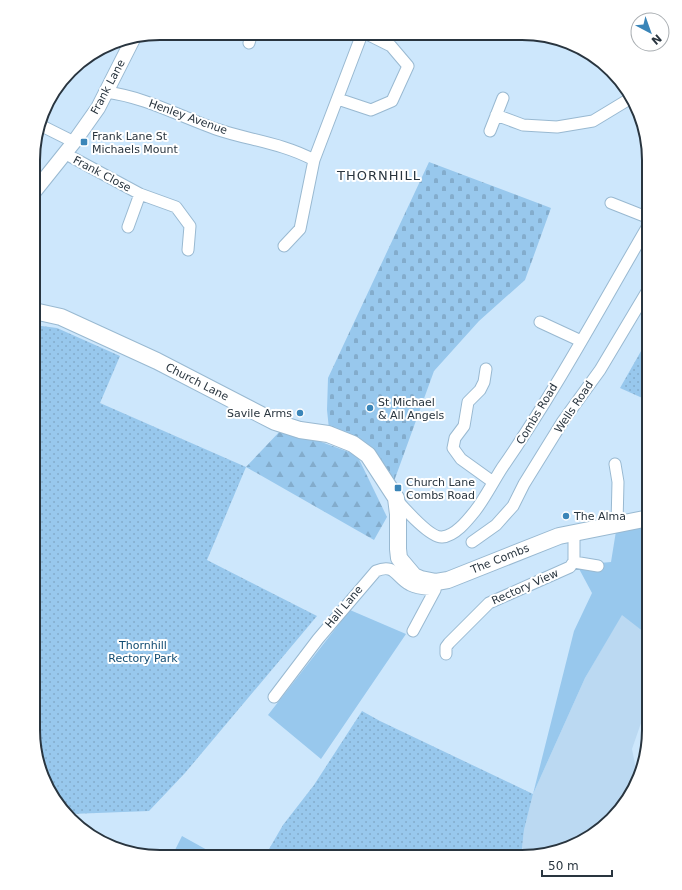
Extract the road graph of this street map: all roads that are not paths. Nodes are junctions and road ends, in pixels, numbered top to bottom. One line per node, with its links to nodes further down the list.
1 (360, 40): 6 (street)
2 (379, 40): 6 (street)
3 (131, 44): 4 (street, Frank Lane)
4 (106, 92): 11 (street, Frank Lane); 13 (street, Henley Avenue)
5 (503, 98): 8 (street)
6 (338, 100): 13 (street)
7 (626, 101): 8 (street)
8 (496, 115): 10 (street)
9 (44, 127): 11 (street)
10 (490, 131)
11 (74, 142): 12 (street, Frank Lane)
12 (64, 153): 14 (street, Frank Lane); 15 (street, Frank Close)
13 (314, 160): 20 (street)
14 (40, 184)
15 (140, 194): 18 (street, Frank Close); 21 (street, Frank Close)
16 (611, 204): 17 (street)
17 (642, 215)
18 (128, 227)
19 (642, 236): 25 (street, Combs Road)
20 (284, 246)
21 (188, 250)
22 (642, 300): 34 (street, Wells Road)
23 (40, 312): 29 (main road, Church Lane)
24 (540, 322): 25 (street)
25 (581, 341): 28 (street, Combs Road)
26 (486, 369): 28 (street)
27 (615, 464): 32 (street)
28 (493, 482): 29 (street, Combs Road)
29 (396, 498): 37 (main road)
30 (642, 512): 32 (street)
31 (642, 519): 32 (main road, The Combs)
32 (624, 522): 33 (main road, The Combs)
33 (574, 533): 35 (street); 37 (main road, The Combs)
34 (472, 542)
35 (574, 562): 36 (street); 39 (street, Rectory View)
36 (598, 566)
37 (435, 586): 38 (street); 40 (street, Hall Lane)
38 (413, 631)
39 (446, 654)
40 (274, 697)

